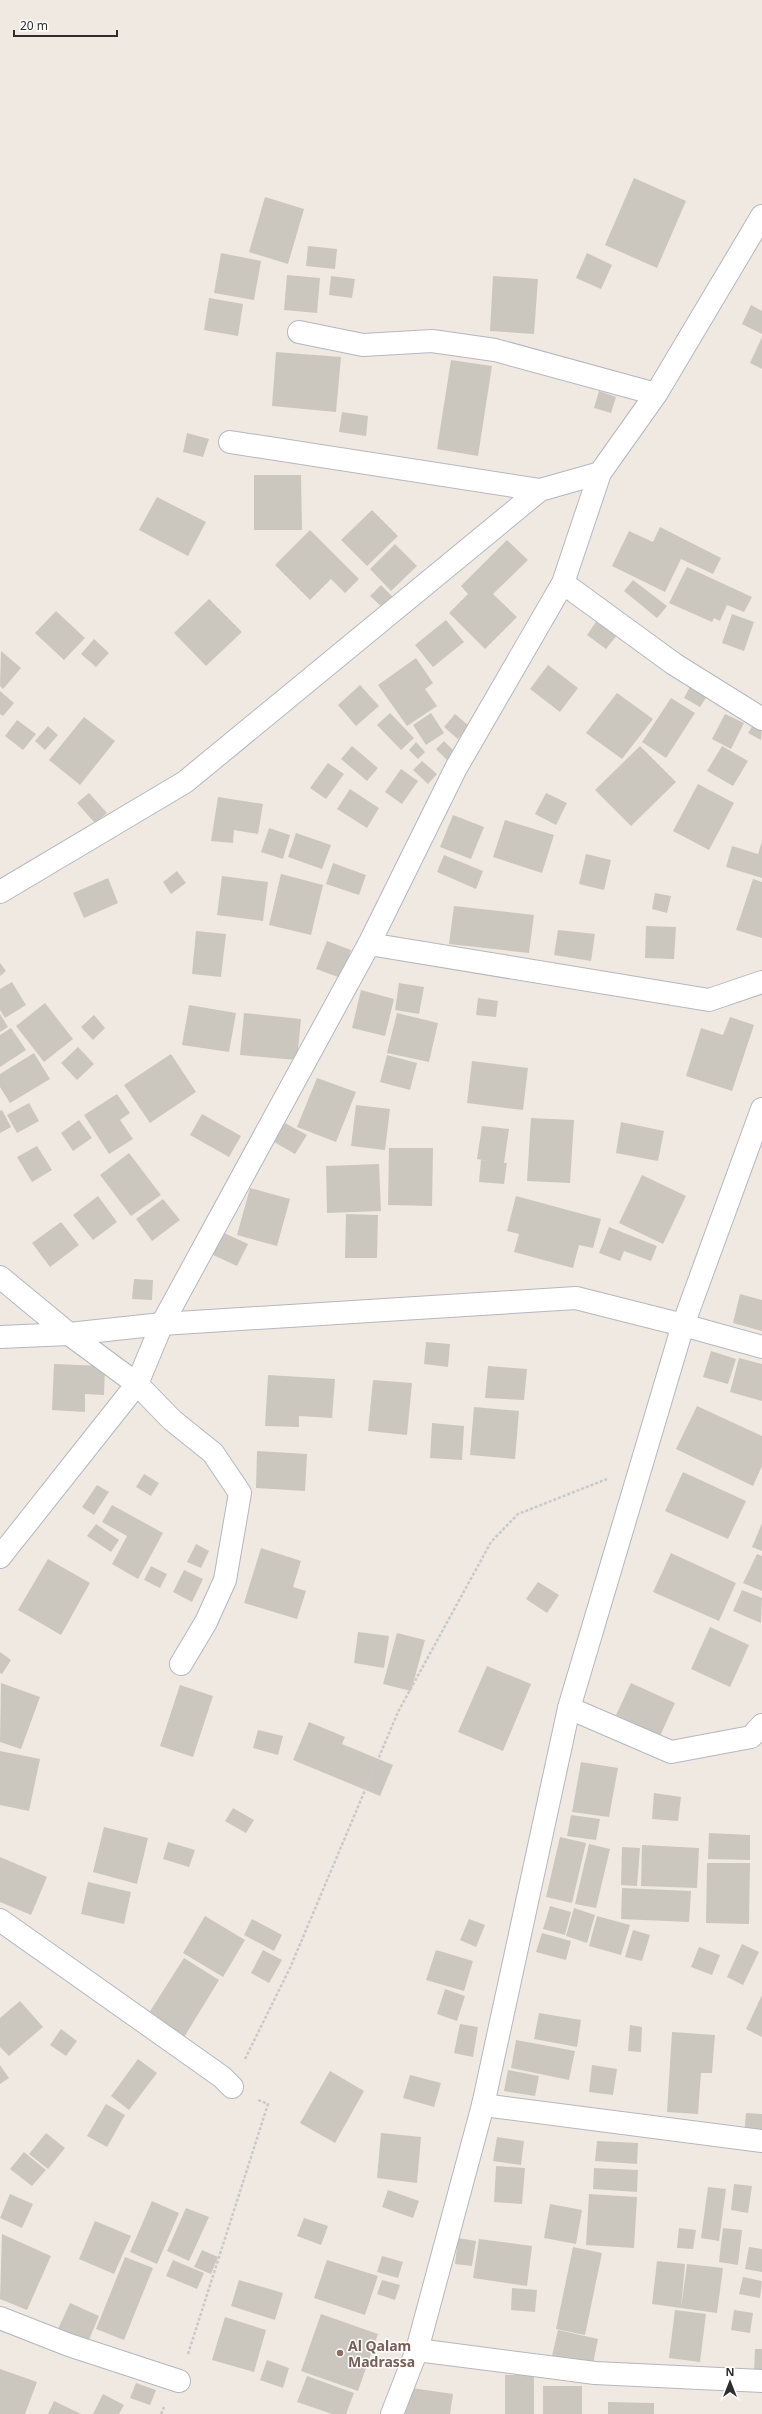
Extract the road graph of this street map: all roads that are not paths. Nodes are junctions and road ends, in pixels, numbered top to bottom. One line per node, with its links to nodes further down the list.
1 (762, 216): 3 (street)
2 (299, 332): 3 (street)
3 (656, 394): 5 (street)
4 (230, 442): 6 (street)
5 (600, 473): 6 (street); 7 (street)
6 (540, 490): 9 (street)
7 (563, 584): 8 (street); 10 (street)
8 (762, 719)
9 (0, 892)
10 (369, 944): 11 (street); 14 (street)
11 (762, 982)
12 (762, 1109): 15 (street)
13 (0, 1277): 16 (street)
14 (162, 1324): 15 (street); 16 (street); 19 (street)
15 (683, 1325): 18 (street); 22 (street)
16 (69, 1334): 17 (street); 19 (street)
17 (0, 1337)
18 (762, 1347)
19 (137, 1384): 20 (street); 21 (street)
20 (0, 1557)
21 (181, 1664)
22 (569, 1708): 23 (street); 26 (street)
23 (762, 1726)
24 (0, 1920): 25 (street)
25 (232, 2086)
26 (483, 2105): 27 (street); 29 (street)
27 (762, 2141)
28 (0, 2318): 30 (street)
29 (417, 2350): 31 (street); 32 (street)
30 (179, 2381)
31 (762, 2381)
32 (392, 2414)

